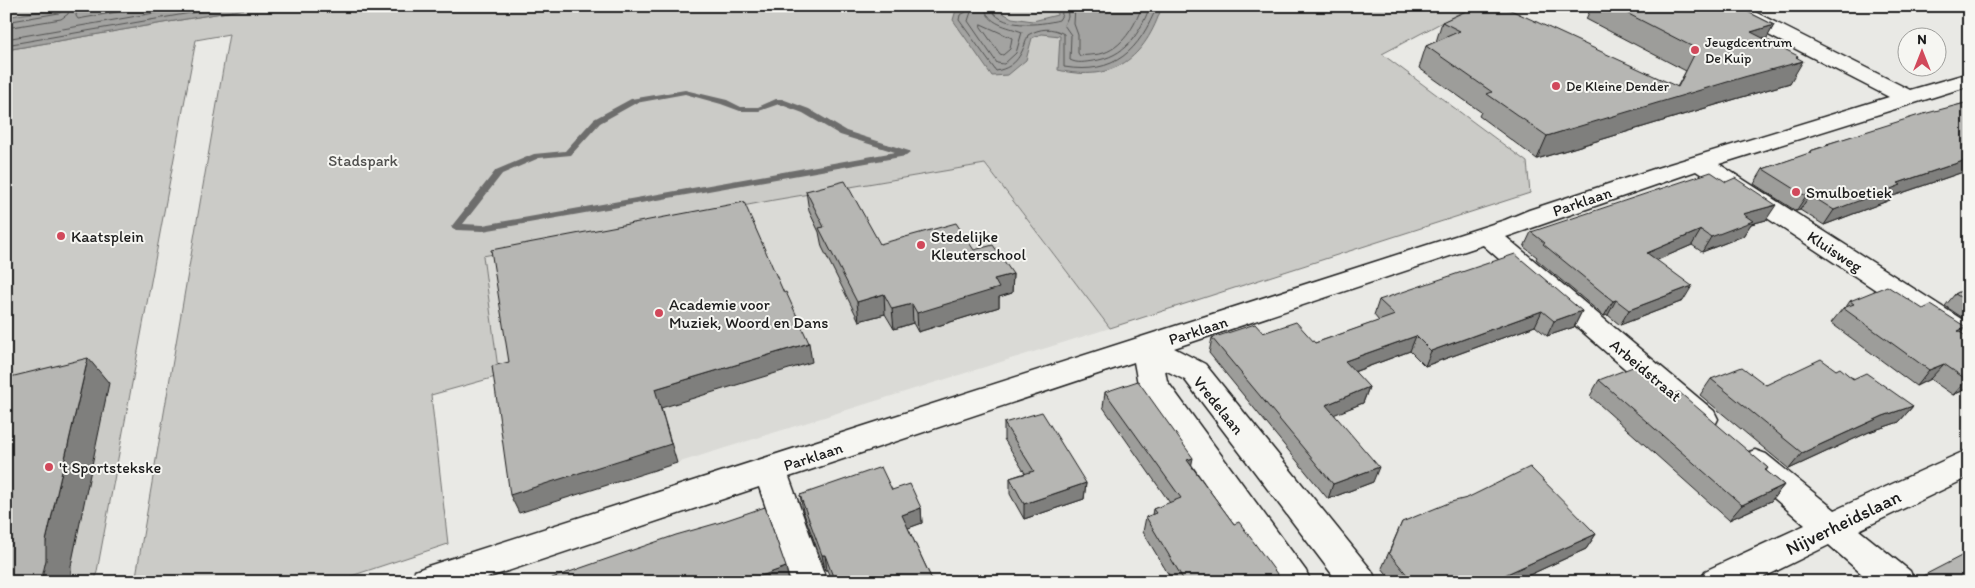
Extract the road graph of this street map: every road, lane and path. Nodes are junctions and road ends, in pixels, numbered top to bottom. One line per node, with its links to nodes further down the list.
1 (1727, 6): 3 (street)
2 (1969, 79): 3 (street, Parklaan)
3 (1908, 98): 4 (street, Parklaan)
4 (1700, 163): 5 (street, Parklaan); 6 (street, Kluisweg)
5 (1487, 235): 7 (street, Parklaan); 10 (street, Arbeidstraat)
6 (1969, 338)
7 (1146, 347): 9 (street, Parklaan); 13 (street); 14 (street, Vredelaan)
8 (1969, 462): 10 (street, Nijverheidslaan)
9 (770, 470): 11 (street, Parklaan); 12 (street)
10 (1832, 528): 15 (street, Nijverheidslaan); 16 (street, Arbeidstraat)
11 (428, 582)
12 (808, 582)
13 (1293, 582)
14 (1359, 582)
15 (1718, 582)
16 (1897, 582)

